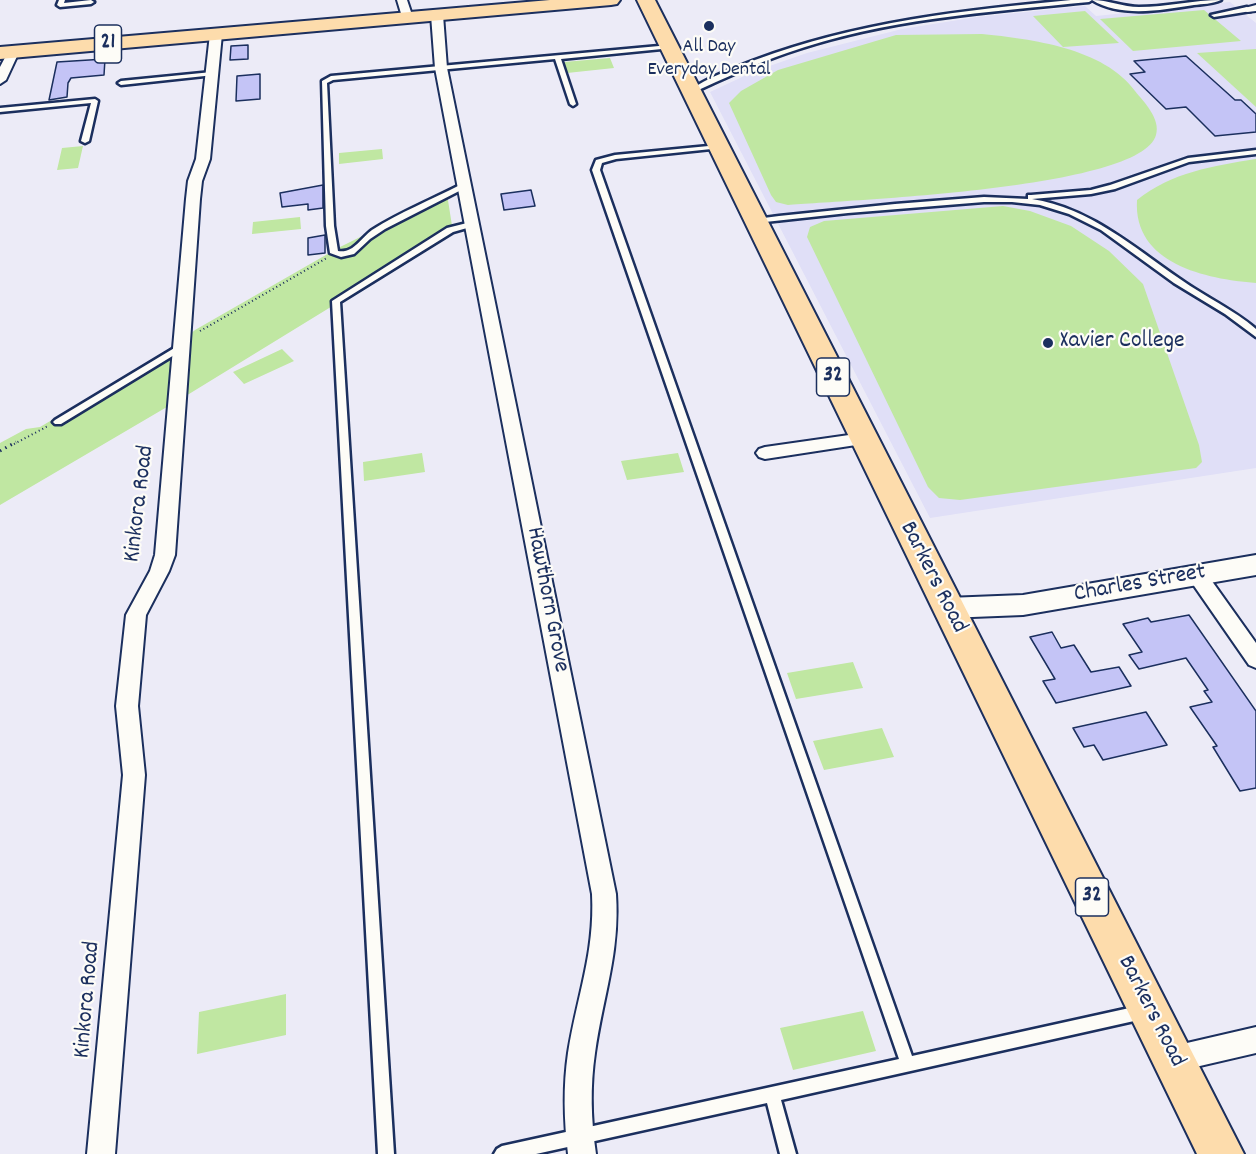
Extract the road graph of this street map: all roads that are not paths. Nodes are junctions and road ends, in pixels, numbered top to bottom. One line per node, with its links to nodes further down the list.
1 (62, 0): 8 (lane)
2 (611, 0): 7 (main road, 21)
3 (646, 0): 14 (main road, Barkers Road / 32)
4 (1089, 0): 21 (lane)
5 (1095, 0): 9 (lane)
6 (1218, 0): 9 (lane)
7 (604, 1): 11 (main road, 21); 14 (main road)
8 (91, 2)
9 (1184, 2)
10 (1252, 8): 12 (lane)
11 (411, 11): 13 (main road, 21); 17 (street, Hawthorn Grove)
12 (1214, 15)
13 (216, 34): 15 (main road, 21); 18 (street, Kinkora Road)
14 (668, 43): 16 (lane); 21 (main road, Barkers Road / 32)
15 (4, 57): 19 (street)
16 (557, 57): 17 (lane); 22 (lane)
17 (441, 68): 27 (street, Hawthorn Grove); 27 (lane)
18 (212, 74): 20 (lane); 34 (street, Kinkora Road)
19 (0, 80)
20 (121, 83)
21 (692, 91): 25 (main road, Barkers Road / 32)
22 (573, 104)
23 (0, 110): 24 (lane)
24 (85, 141)
25 (719, 147): 31 (main road, Barkers Road / 32); 45 (lane)
26 (1256, 152): 28 (lane)
27 (463, 188): 32 (street, Hawthorn Grove)
28 (1091, 192): 29 (lane); 30 (lane)
29 (1013, 198): 30 (lane); 31 (lane)
30 (1086, 219): 33 (lane)
31 (756, 221): 36 (main road, Barkers Road / 32)
32 (471, 224): 47 (street, Hawthorn Grove); 49 (lane)
33 (1256, 334)
34 (181, 347): 35 (lane); 48 (street, Kinkora Road)
35 (58, 422)
36 (863, 439): 37 (street); 40 (main road, Barkers Road / 32)
37 (765, 453)
38 (1256, 565): 39 (street, Charles Street)
39 (1197, 575): 40 (street, Charles Street); 41 (street)
40 (956, 624): 42 (main road, Barkers Road / 32)
41 (1256, 660)
42 (1149, 1011): 44 (main road, Barkers Road / 32); 45 (lane)
43 (1256, 1040): 44 (street)
44 (1174, 1059): 52 (main road, Barkers Road / 32)
45 (908, 1064): 46 (lane)
46 (772, 1094): 47 (lane); 51 (lane)
47 (580, 1145): 50 (lane)
48 (101, 1154)
49 (386, 1154)
50 (502, 1154)
51 (788, 1154)
52 (1221, 1154)

